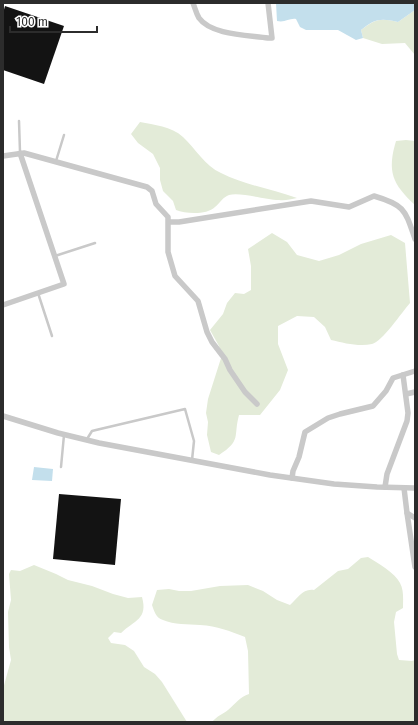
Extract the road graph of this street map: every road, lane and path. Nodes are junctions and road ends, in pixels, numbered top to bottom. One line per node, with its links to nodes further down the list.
1 (193, 3): 2 (street)
2 (268, 3)
3 (19, 121): 5 (lane)
4 (64, 135): 7 (lane)
5 (20, 153): 6 (street); 7 (street); 11 (street)
6 (3, 156)
7 (56, 162): 8 (street)
8 (169, 222): 9 (street); 19 (street)
9 (415, 239)
10 (95, 243): 11 (lane)
11 (54, 256): 12 (street)
12 (38, 293): 13 (street); 14 (lane)
13 (3, 305)
14 (52, 336)
15 (415, 372): 16 (street)
16 (403, 375): 18 (street); 25 (street)
17 (415, 392): 18 (street)
18 (406, 394): 26 (street)
19 (257, 404)
20 (3, 416): 21 (street)
21 (64, 434): 22 (street); 24 (lane)
22 (87, 440): 23 (street); 23 (lane)
23 (191, 460): 25 (street)
24 (61, 467)
25 (292, 478): 26 (street)
26 (385, 487): 27 (street)
27 (404, 488): 28 (street); 29 (street)
28 (415, 488)
29 (407, 513): 30 (street); 31 (street)
30 (415, 518)
31 (415, 567)

